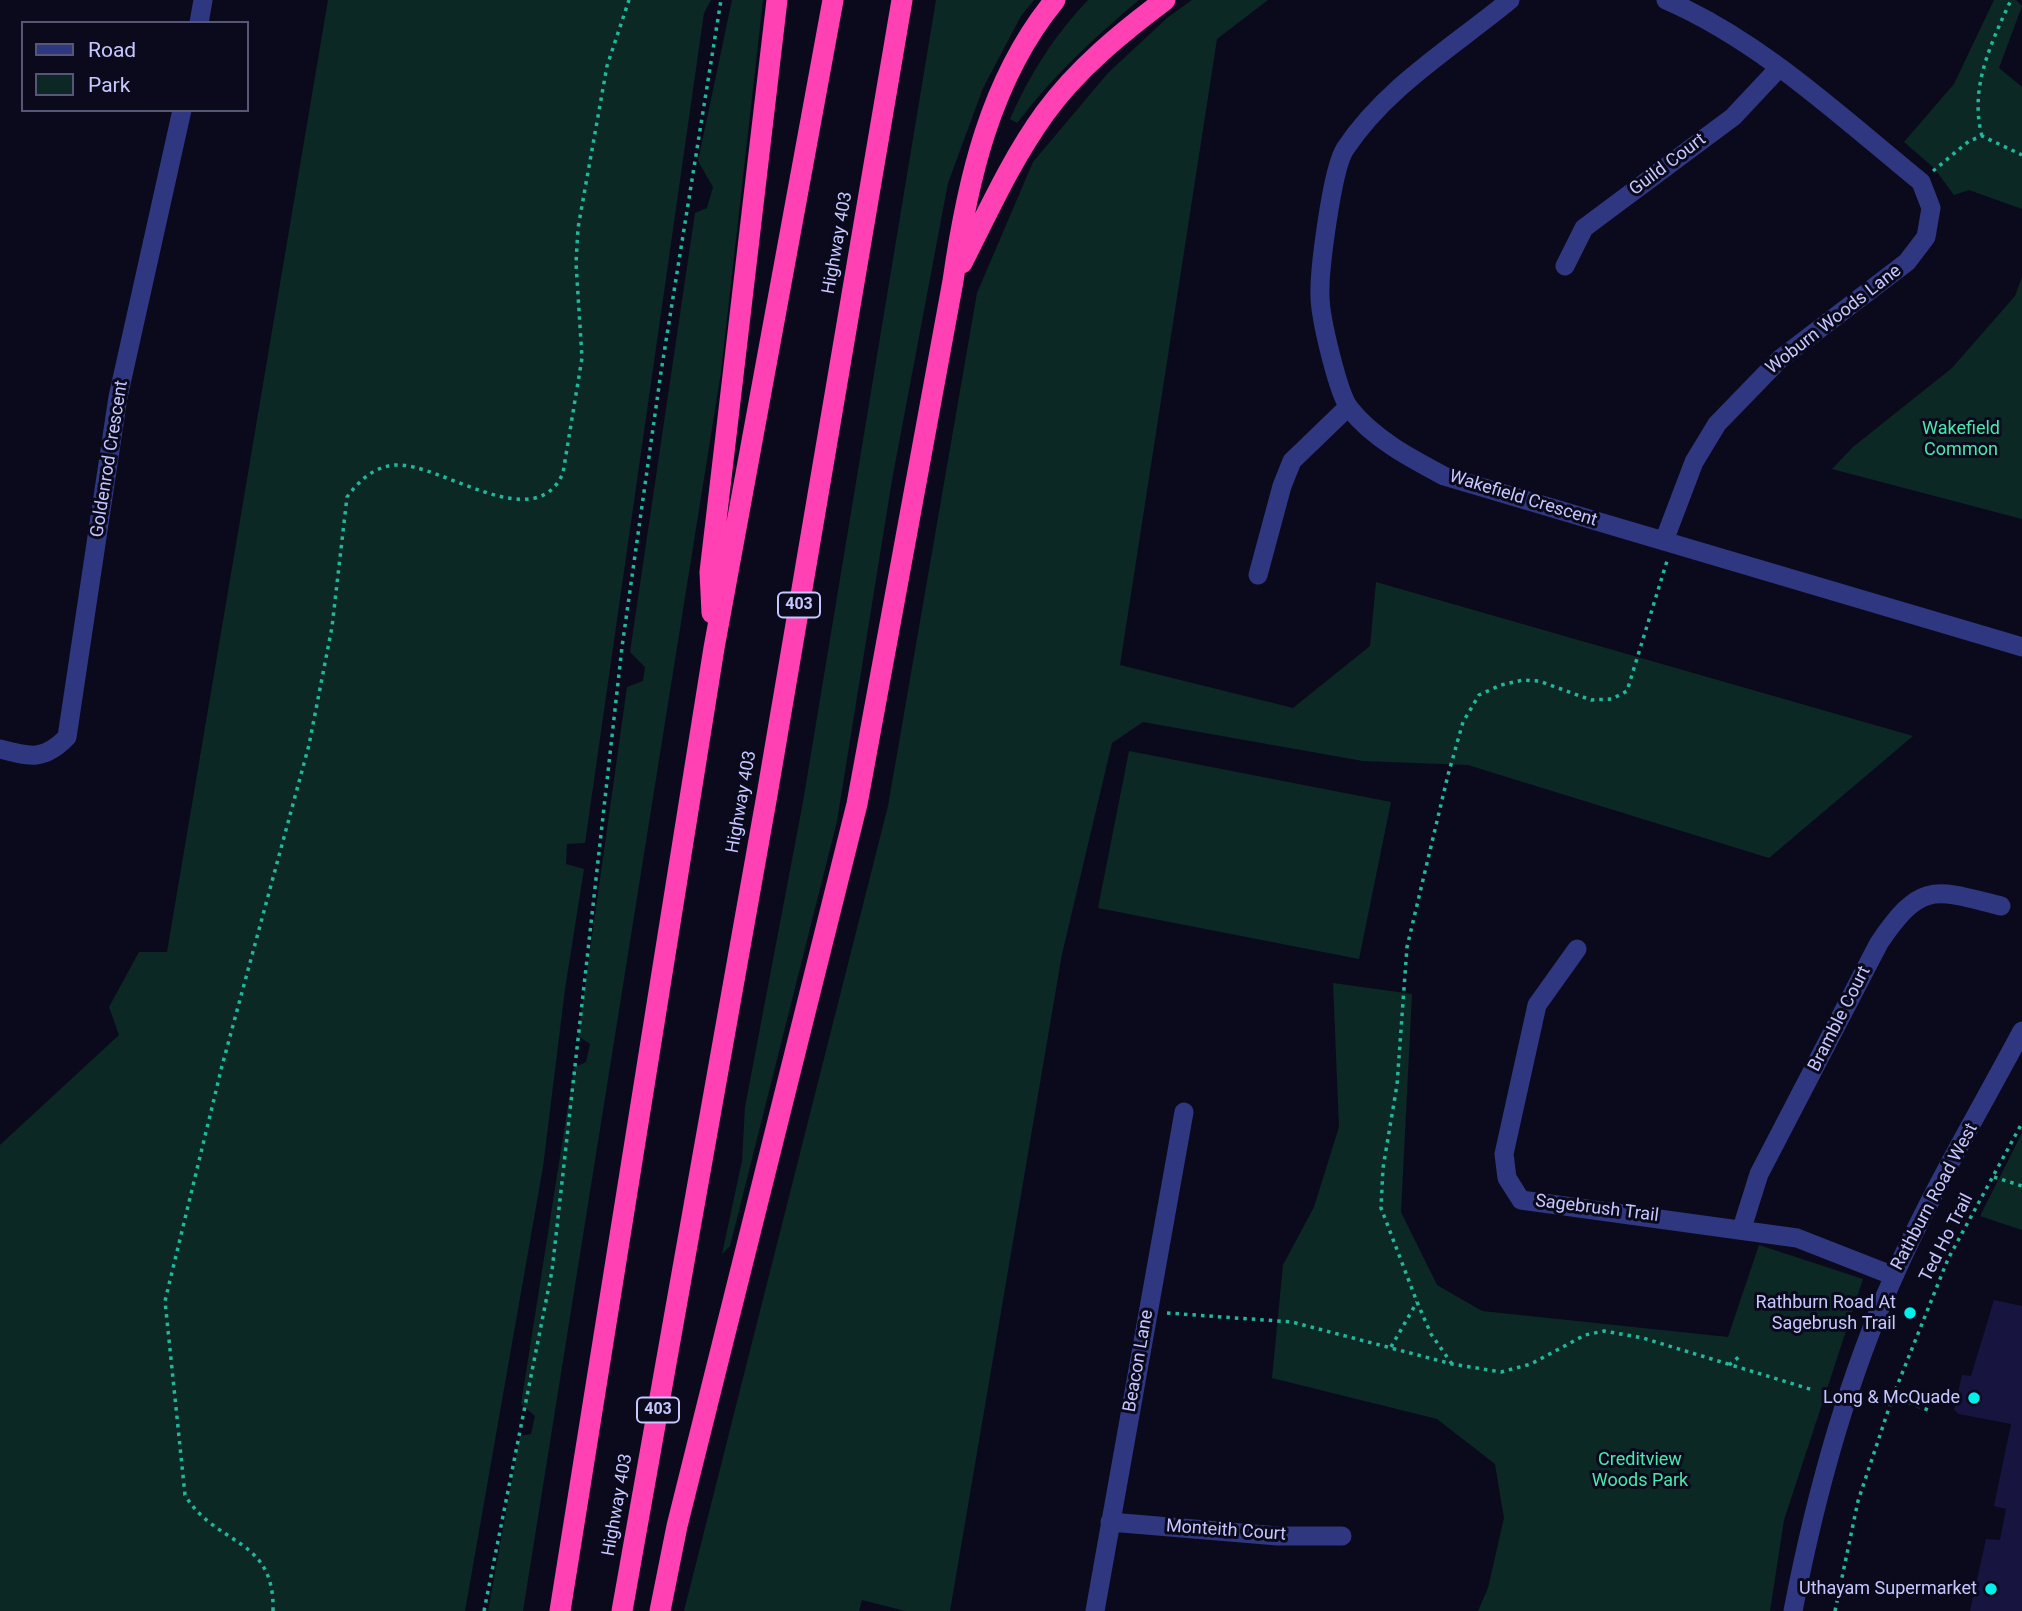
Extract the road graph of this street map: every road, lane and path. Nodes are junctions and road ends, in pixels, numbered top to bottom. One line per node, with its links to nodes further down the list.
1 (203, 0): 12 (street)
2 (629, 0): 46 (path)
3 (721, 0): 47 (path)
4 (777, 0): 24 (highway)
5 (833, 0): 24 (highway)
6 (902, 0): 49 (highway, Highway 403 / 403)
7 (1055, 0): 19 (highway)
8 (1166, 0): 19 (highway)
9 (1510, 0): 20 (street, Wakefield Crescent)
10 (1666, 0): 13 (street)
11 (2011, 0): 15 (path)
12 (200, 21)
13 (1779, 68): 17 (street); 18 (street, Guild Court)
14 (181, 112): 25 (street, Goldenrod Crescent)
15 (1982, 136): 16 (path); 17 (path)
16 (2022, 155)
17 (1921, 182): 21 (street, Woburn Woods Lane)
18 (1565, 267)
19 (953, 281): 50 (highway)
20 (1348, 407): 21 (street, Wakefield Crescent); 22 (street)
21 (1668, 542): 23 (street, Wakefield Crescent); 35 (path)
22 (1258, 575)
23 (2022, 647)
24 (714, 648): 48 (highway)
25 (0, 749)
26 (2001, 906): 33 (street, Bramble Court)
27 (1577, 949): 33 (street, Sagebrush Trail)
28 (2022, 1031): 34 (street, Rathburn Road West)
29 (1184, 1112): 36 (street, Beacon Lane)
30 (2022, 1123): 31 (path, Ted Ho Trail)
31 (1994, 1177): 32 (path); 42 (path, Ted Ho Trail)
32 (2022, 1186)
33 (1742, 1228): 34 (street, Sagebrush Trail)
34 (1894, 1276): 52 (street, Rathburn Road West)
35 (1417, 1302): 37 (path); 39 (path)
36 (1147, 1314): 37 (path); 44 (street, Beacon Lane)
37 (1391, 1347): 39 (path)
38 (1740, 1356): 40 (path)
39 (1452, 1364): 40 (path)
40 (1729, 1366): 41 (path)
41 (1813, 1390)
42 (1893, 1396): 43 (path); 53 (path, Ted Ho Trail)
43 (1928, 1409)
44 (1110, 1522): 45 (street, Monteith Court); 51 (street, Beacon Lane)
45 (1342, 1536)
46 (273, 1611)
47 (484, 1611)
48 (559, 1611)
49 (622, 1611)
50 (660, 1611)
51 (1095, 1611)
52 (1793, 1611)
53 (1835, 1611)

